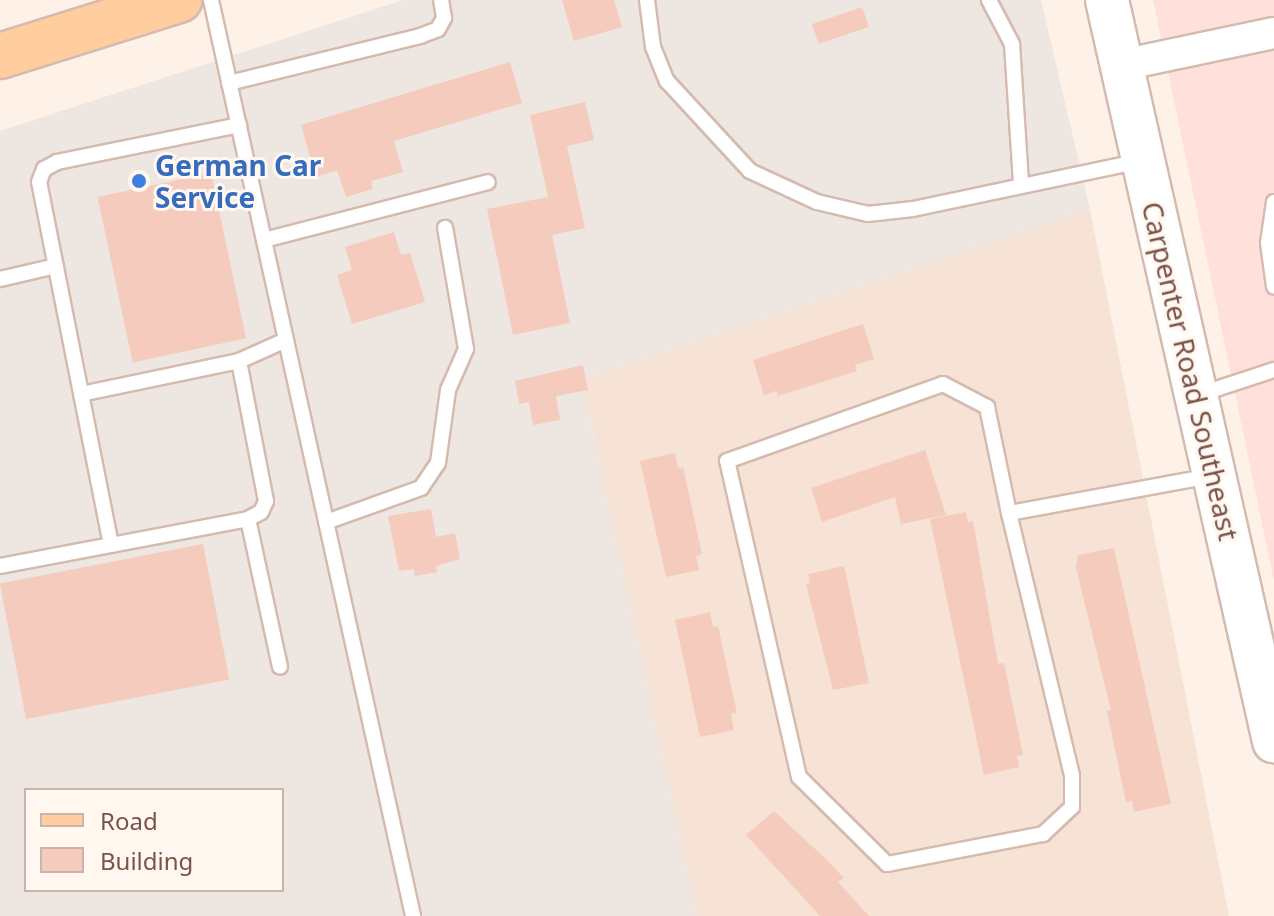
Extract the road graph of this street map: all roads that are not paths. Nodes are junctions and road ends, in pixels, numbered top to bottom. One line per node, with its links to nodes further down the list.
1 (179, 0): 8 (main road)
2 (211, 0): 10 (lane)
3 (441, 0): 10 (lane)
4 (647, 0): 14 (lane)
5 (989, 0): 14 (lane)
6 (1107, 0): 9 (main road, Carpenter Road Southeast)
7 (1274, 33): 9 (street)
8 (0, 56)
9 (1122, 65): 12 (main road, Carpenter Road Southeast)
10 (229, 83): 11 (lane)
11 (239, 125): 17 (lane); 18 (lane)
12 (1143, 161): 14 (lane); 25 (main road, Carpenter Road Southeast)
13 (488, 182): 17 (lane)
14 (1021, 185)
15 (1274, 202): 20 (lane)
16 (445, 228): 29 (lane)
17 (264, 240): 21 (lane)
18 (56, 266): 19 (lane); 24 (lane)
19 (0, 279)
20 (1274, 287)
21 (286, 340): 22 (lane); 29 (lane)
22 (239, 361): 24 (lane); 28 (lane)
23 (1274, 370): 25 (lane)
24 (81, 394): 30 (lane)
25 (1196, 395): 26 (main road, Carpenter Road Southeast)
26 (1214, 475): 27 (lane); 33 (main road, Carpenter Road Southeast)
27 (1009, 513): 27 (lane)
28 (248, 519): 30 (lane); 32 (lane)
29 (326, 522): 34 (lane)
30 (111, 545): 31 (lane)
31 (0, 566)
32 (280, 667)
33 (1273, 728)
34 (413, 916)

